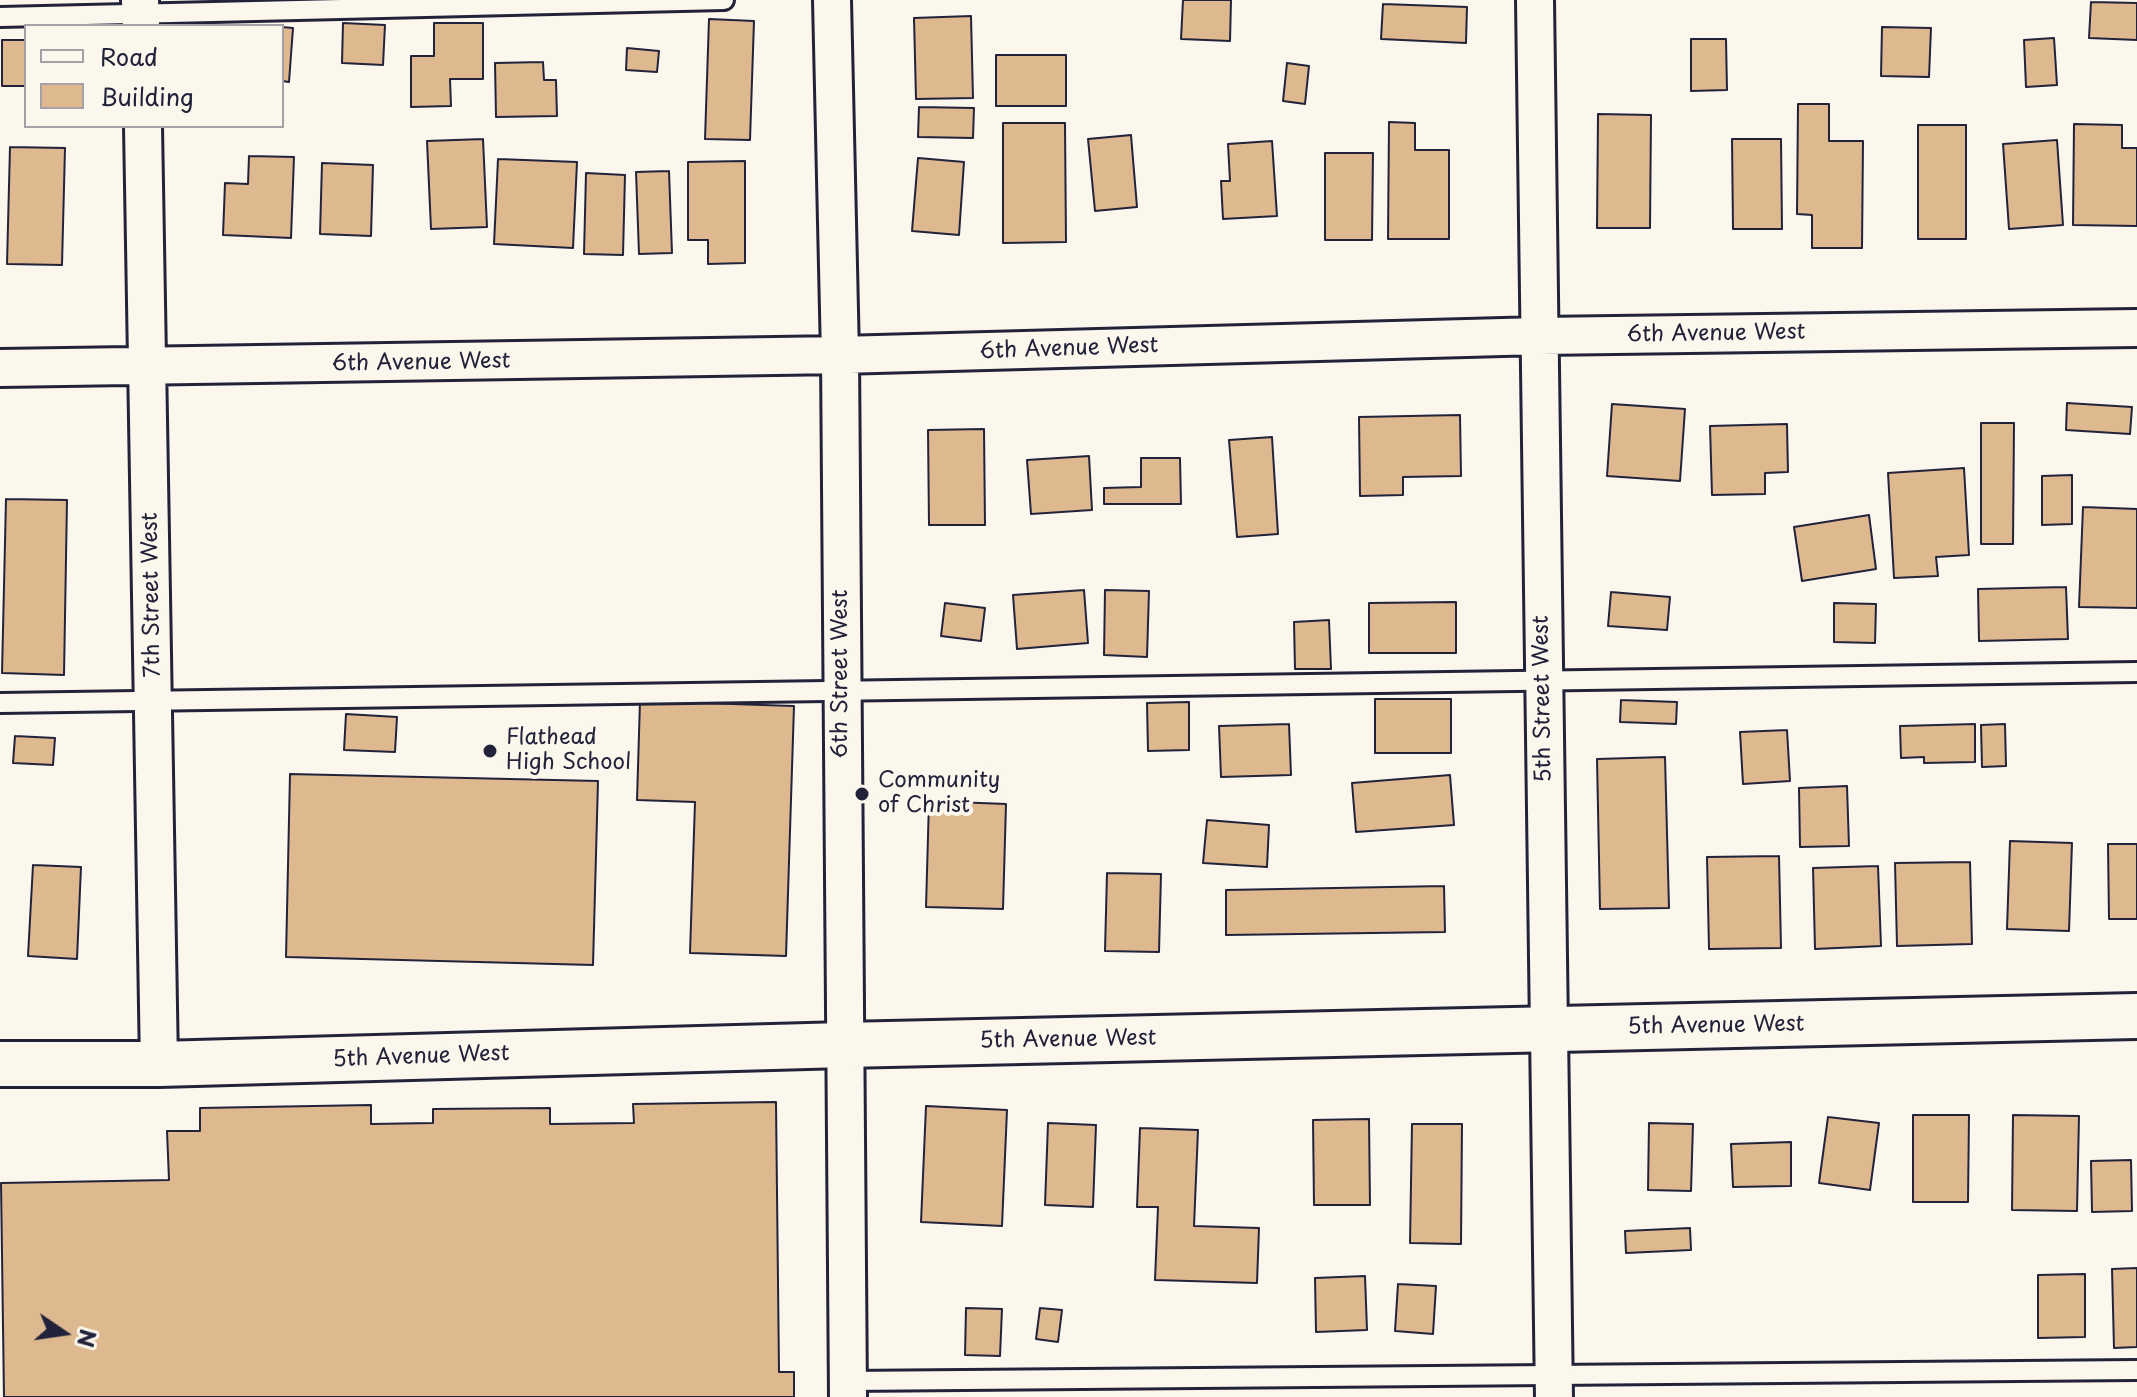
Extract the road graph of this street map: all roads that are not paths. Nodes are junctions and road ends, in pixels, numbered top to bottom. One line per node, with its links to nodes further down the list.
1 (724, 0): 4 (lane)
2 (832, 0): 9 (street, 6th Street West)
3 (1535, 0): 8 (street, 5th Street West)
4 (141, 14): 5 (lane)
5 (0, 17)
6 (143, 128): 10 (street, 7th Street West)
7 (2137, 328): 8 (street, 6th Avenue West)
8 (1540, 336): 9 (street, 6th Avenue West); 13 (street, 5th Street West)
9 (840, 355): 10 (street, 6th Avenue West); 14 (street, 6th Street West)
10 (149, 367): 11 (street, 6th Avenue West); 15 (street, 7th Street West)
11 (0, 368)
12 (2137, 672): 13 (lane)
13 (1542, 680): 14 (lane); 18 (street, 5th Street West)
14 (841, 692): 15 (lane); 19 (street, 6th Street West)
15 (154, 700): 16 (lane); 21 (street, 7th Street West)
16 (0, 703)
17 (2137, 1016): 18 (street, 5th Avenue West)
18 (1547, 1030): 19 (street, 5th Avenue West); 23 (street, 5th Street West)
19 (844, 1045): 21 (street, 5th Avenue West); 24 (street, 6th Street West)
20 (0, 1064): 21 (street, 5th Avenue West)
21 (159, 1064)
22 (2137, 1370): 23 (lane)
23 (1554, 1387): 24 (lane)
24 (848, 1389)

